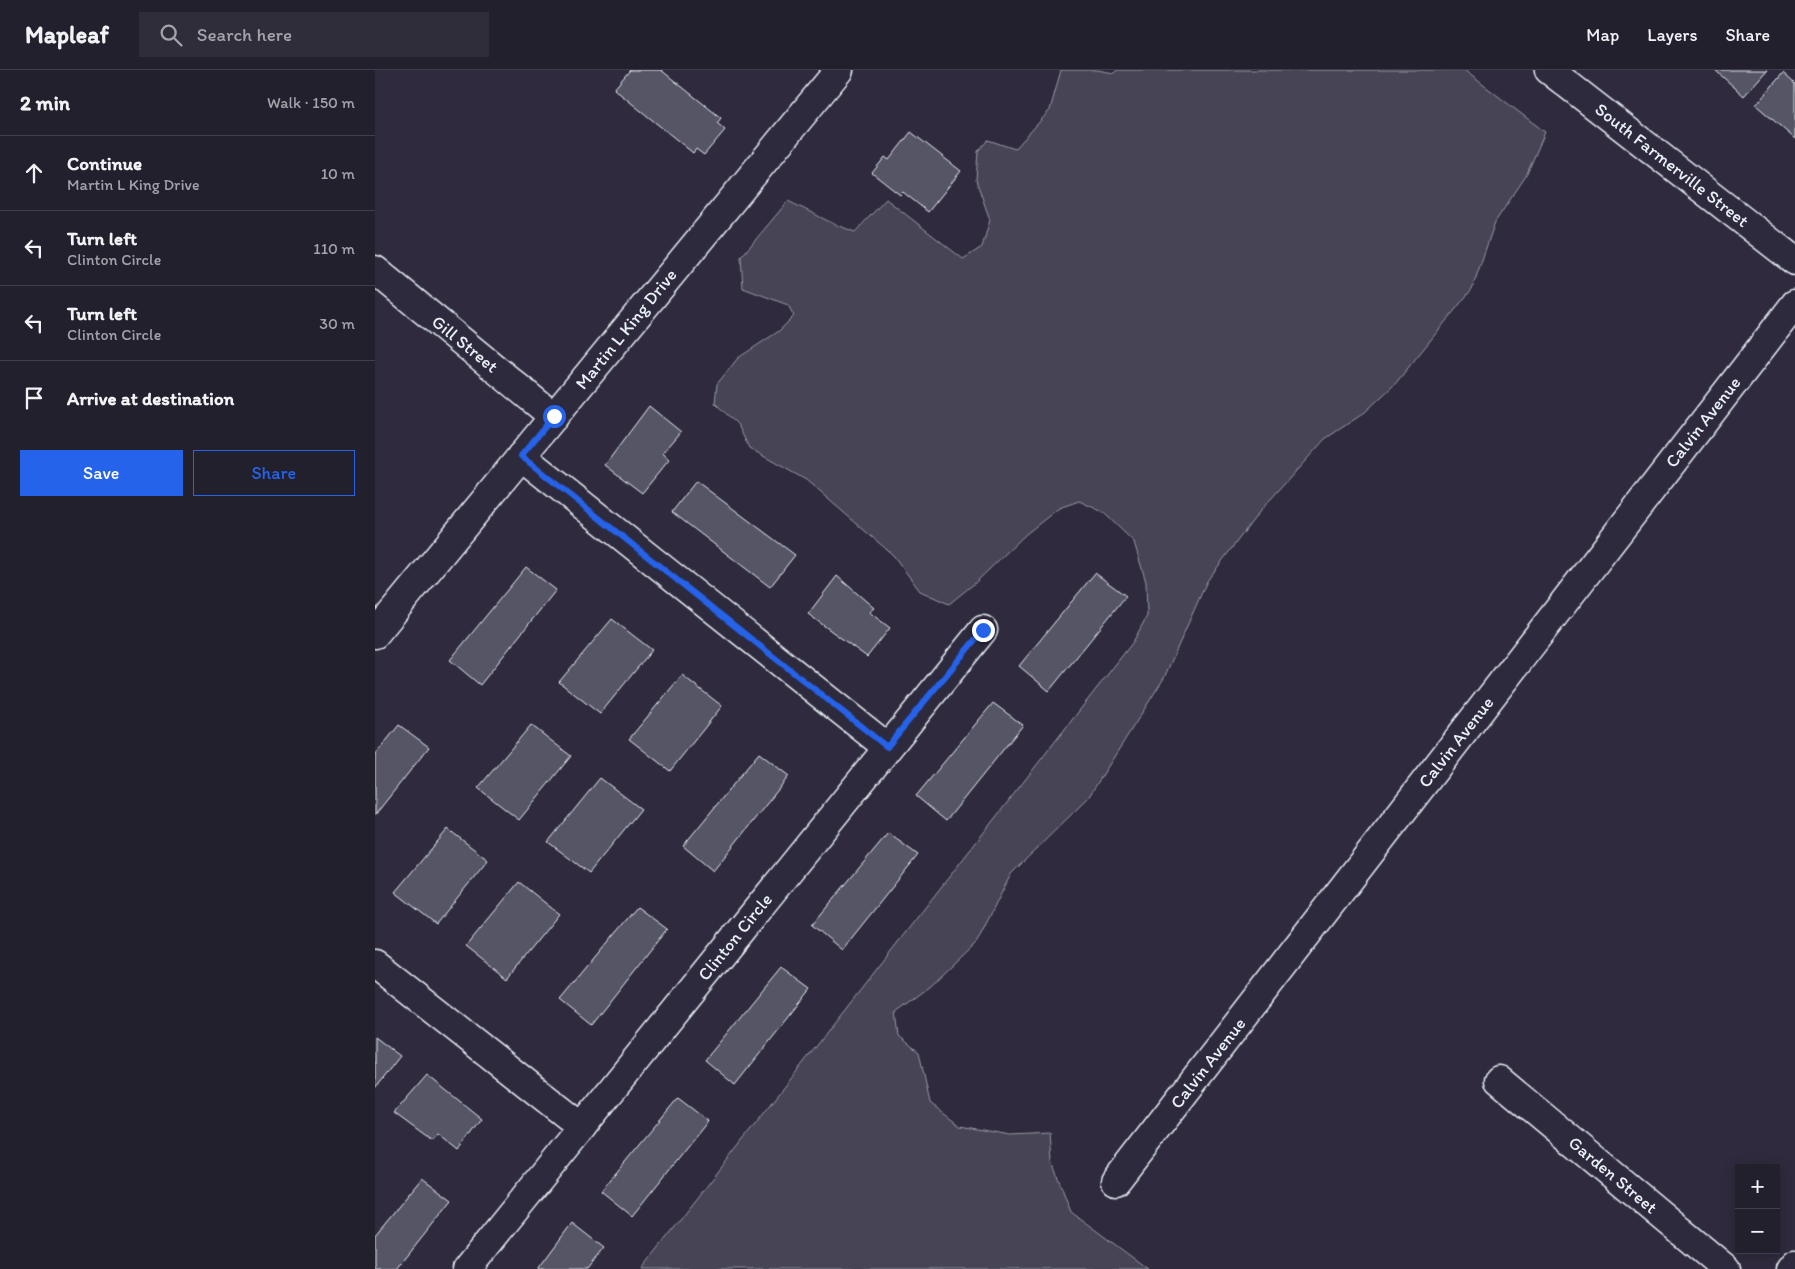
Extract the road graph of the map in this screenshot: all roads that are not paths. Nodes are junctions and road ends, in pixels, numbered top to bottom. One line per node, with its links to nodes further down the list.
1 (839, 70): 6 (street, Martin L King Drive)
2 (1549, 70): 3 (street, South Farmerville Street)
3 (1795, 261)
4 (375, 270): 6 (street, Gill Street)
5 (1795, 304): 14 (street, Calvin Avenue)
6 (554, 416): 7 (street, Martin L King Drive)
7 (521, 456): 9 (street, Martin L King Drive); 10 (street)
8 (983, 630): 10 (street, Clinton Circle)
9 (375, 634)
10 (887, 747): 13 (street, Clinton Circle)
11 (375, 964): 13 (street)
12 (1499, 1080): 17 (street, Garden Street)
13 (582, 1128): 16 (street, Clinton Circle)
14 (1116, 1181)
15 (1795, 1264): 18 (street)
16 (467, 1269)
17 (1726, 1269)
18 (1791, 1269)

